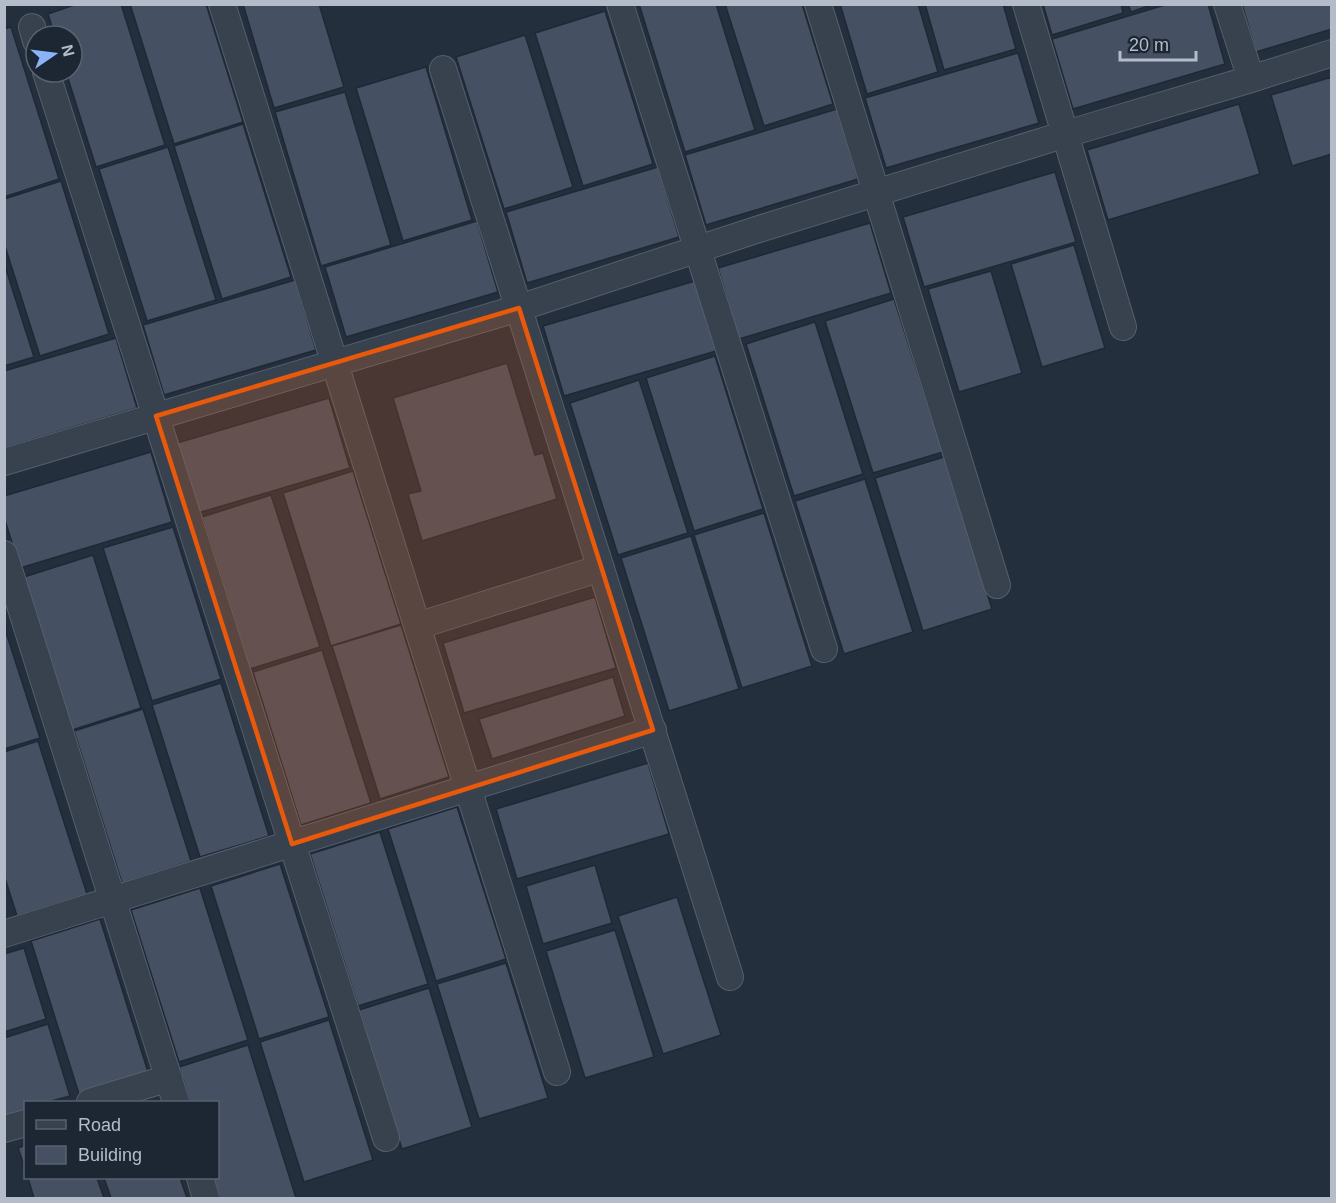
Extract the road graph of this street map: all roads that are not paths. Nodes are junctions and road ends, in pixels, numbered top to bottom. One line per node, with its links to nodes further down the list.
1 (222, 4): 15 (street)
2 (620, 4): 12 (street)
3 (818, 4): 11 (street)
4 (1026, 4): 10 (street)
5 (1227, 4): 8 (street)
6 (1332, 53): 8 (street)
7 (443, 69): 13 (street)
8 (1251, 79): 10 (street)
9 (50, 84): 16 (street)
10 (1066, 134): 11 (street); 14 (street)
11 (876, 194): 12 (street); 20 (street)
12 (697, 249): 13 (street); 22 (street)
13 (519, 308): 15 (street); 19 (street)
14 (1124, 327)
15 (334, 363): 16 (street); 21 (street)
16 (156, 416): 17 (street); 25 (street)
17 (4, 462)
18 (4, 554): 26 (street)
19 (601, 568): 21 (street); 23 (street)
20 (997, 585)
21 (417, 627): 24 (street)
22 (824, 649)
23 (653, 730): 24 (street); 28 (street)
24 (468, 789): 25 (street); 29 (street)
25 (292, 844): 26 (street); 35 (street)
26 (113, 900): 27 (street); 30 (street)
27 (4, 934)
28 (730, 977)
29 (557, 1072)
30 (169, 1078): 31 (street); 32 (street)
31 (93, 1101)
32 (176, 1101)
33 (24, 1124): 34 (street)
34 (4, 1129)
35 (386, 1138)
36 (200, 1179): 37 (street)
37 (206, 1198)

